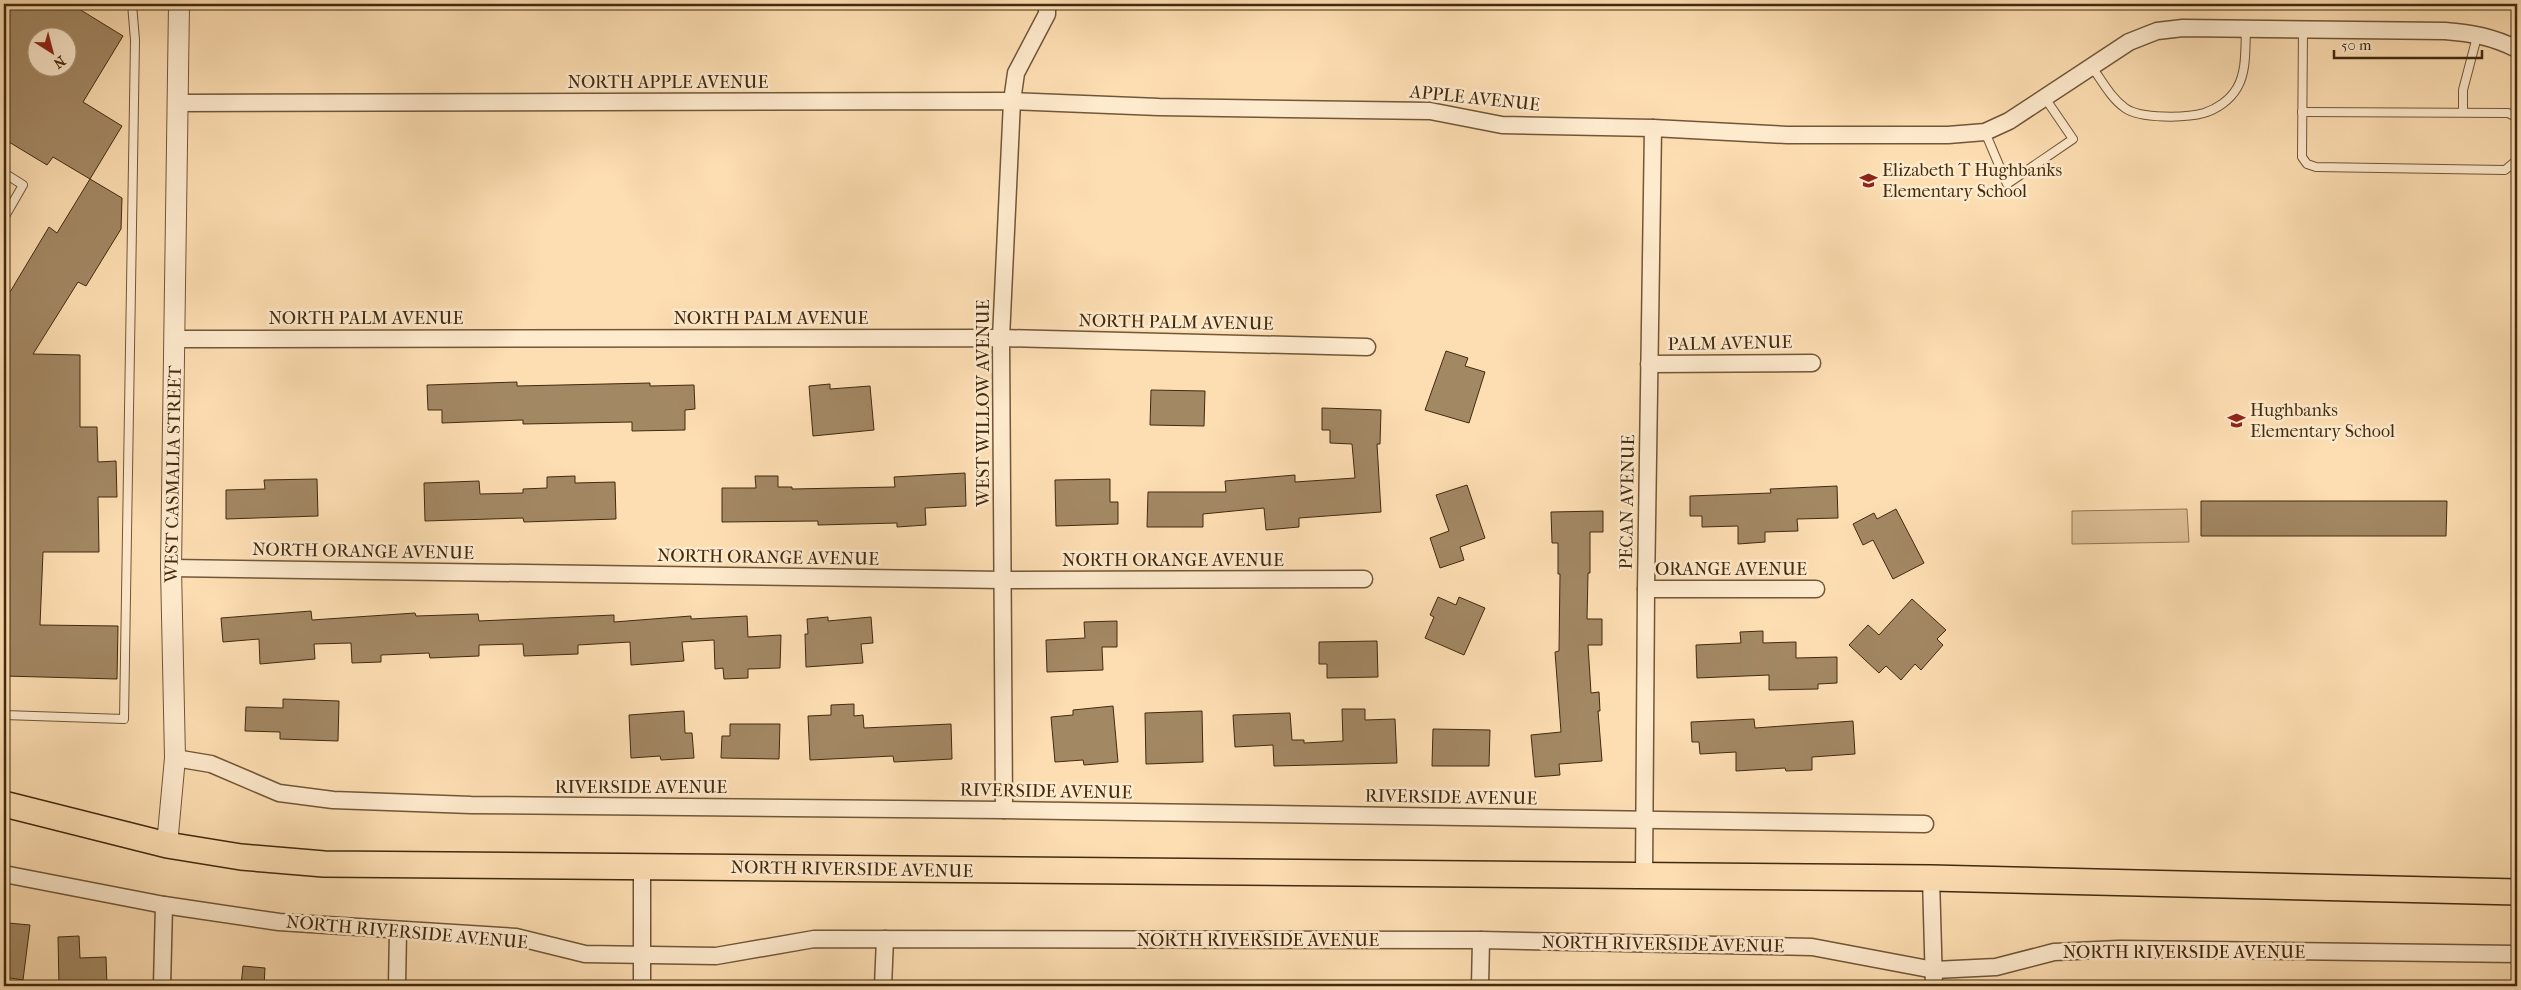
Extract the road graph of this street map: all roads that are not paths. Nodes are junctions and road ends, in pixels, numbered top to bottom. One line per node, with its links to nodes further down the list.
1 (132, 4): 31 (lane)
2 (179, 4): 11 (street, WEST CASMALIA STREET)
3 (1047, 4): 10 (street, WEST WILLOW AVENUE)
4 (2246, 28): 5 (street); 8 (street); 8 (lane)
5 (2303, 29): 6 (street); 13 (lane)
6 (2478, 33): 7 (street); 14 (lane)
7 (2517, 49)
8 (2092, 67): 9 (street)
9 (2044, 98): 17 (street); 17 (lane)
10 (1012, 101): 11 (street, NORTH APPLE AVENUE); 12 (street, NORTH APPLE AVENUE); 21 (street, WEST WILLOW AVENUE)
11 (177, 103): 22 (street, WEST CASMALIA STREET)
12 (1159, 107): 16 (street, APPLE AVENUE)
13 (2302, 112): 14 (lane); 18 (lane)
14 (2463, 112): 15 (lane)
15 (2517, 122)
16 (1653, 128): 17 (street, APPLE AVENUE); 25 (street, PECAN AVENUE)
17 (1985, 132)
18 (2517, 160)
19 (4, 172): 20 (lane)
20 (4, 218)
21 (1001, 338): 22 (street, NORTH PALM AVENUE); 23 (street, NORTH PALM AVENUE); 28 (street, WEST WILLOW AVENUE)
22 (175, 339): 26 (street, WEST CASMALIA STREET)
23 (1367, 347)
24 (1812, 362): 25 (street, PALM AVENUE)
25 (1649, 364): 29 (street, PECAN AVENUE)
26 (171, 568): 28 (street, NORTH ORANGE AVENUE); 32 (street, WEST CASMALIA STREET)
27 (1364, 579): 28 (street, NORTH ORANGE AVENUE)
28 (1003, 580): 34 (street, WEST WILLOW AVENUE)
29 (1646, 589): 30 (street, ORANGE AVENUE); 35 (street, PECAN AVENUE)
30 (1816, 589)
31 (4, 715)
32 (174, 758): 34 (street, RIVERSIDE AVENUE); 37 (street, WEST CASMALIA STREET)
33 (4, 804): 37 (main road, NORTH RIVERSIDE AVENUE)
34 (1004, 810): 35 (street, RIVERSIDE AVENUE)
35 (1645, 820): 36 (street, RIVERSIDE AVENUE); 40 (street, PECAN AVENUE)
36 (1925, 824)
37 (166, 845): 38 (main road, NORTH RIVERSIDE AVENUE)
38 (642, 866): 40 (main road, NORTH RIVERSIDE AVENUE); 48 (street)
39 (4, 874): 43 (street, NORTH RIVERSIDE AVENUE)
40 (1644, 877): 41 (main road, NORTH RIVERSIDE AVENUE)
41 (1931, 878): 42 (main road, NORTH RIVERSIDE AVENUE); 49 (street)
42 (2517, 892)
43 (164, 905): 44 (street, NORTH RIVERSIDE AVENUE); 50 (street)
44 (398, 930): 48 (street, NORTH RIVERSIDE AVENUE); 51 (street)
45 (884, 939): 46 (street, NORTH RIVERSIDE AVENUE); 48 (street, NORTH RIVERSIDE AVENUE); 53 (street)
46 (1481, 940): 49 (street, NORTH RIVERSIDE AVENUE); 54 (street)
47 (2517, 954): 49 (street, NORTH RIVERSIDE AVENUE)
48 (643, 956): 52 (street)
49 (1934, 970): 55 (street)
50 (162, 986)
51 (397, 986)
52 (642, 986)
53 (883, 986)
54 (1480, 986)
55 (1934, 986)

